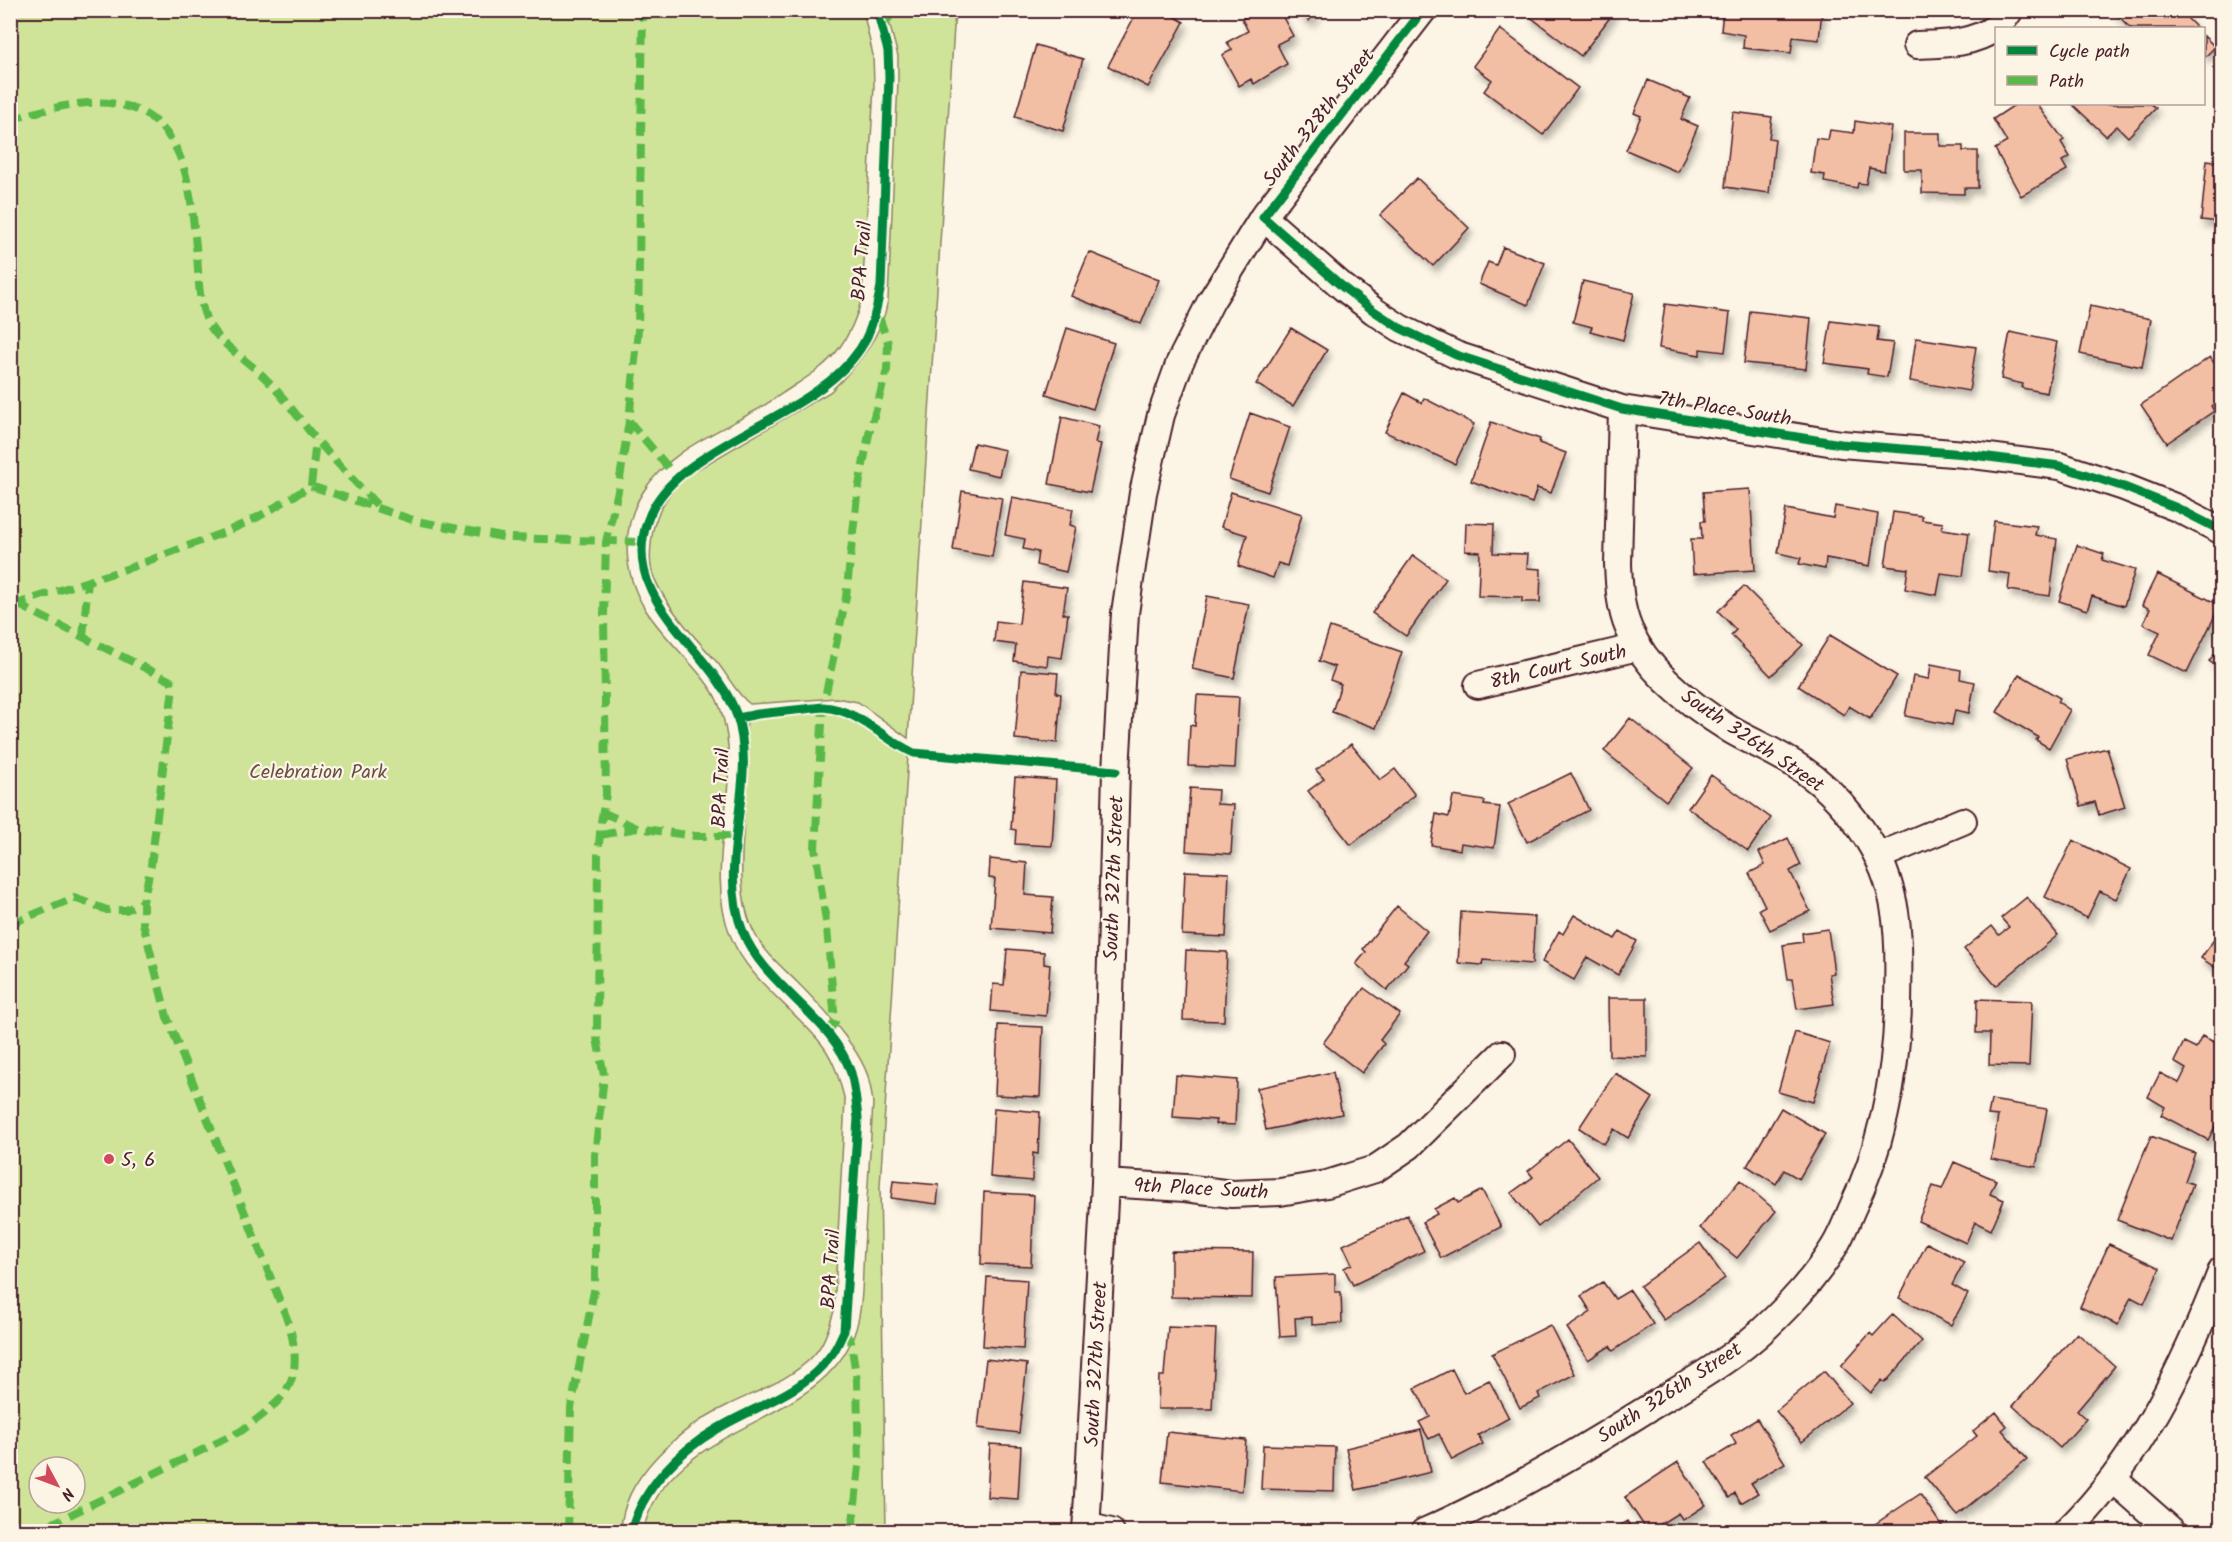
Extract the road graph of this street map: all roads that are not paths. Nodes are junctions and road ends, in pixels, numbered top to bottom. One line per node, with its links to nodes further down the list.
1 (1423, 10): 6 (street, South 328th Street)
2 (2010, 10): 3 (street)
3 (1996, 27)
4 (1995, 28): 5 (street)
5 (1917, 45)
6 (1263, 218): 7 (street, 7th Place South); 14 (street, South 327th Street)
7 (1622, 409): 8 (street, 7th Place South); 9 (street, South 326th Street)
8 (2222, 531)
9 (1638, 647): 10 (street, 8th Court South); 12 (street, South 326th Street)
10 (1478, 685)
11 (1963, 821): 12 (street)
12 (1879, 856): 19 (street, South 326th Street)
13 (1502, 1054): 14 (street, 9th Place South)
14 (1105, 1183): 17 (street, South 327th Street)
15 (2222, 1270): 16 (street)
16 (2113, 1479): 20 (street); 21 (street)
17 (1086, 1529): 18 (street)
18 (1111, 1532)
19 (1424, 1532)
20 (2066, 1532)
21 (2173, 1532)

